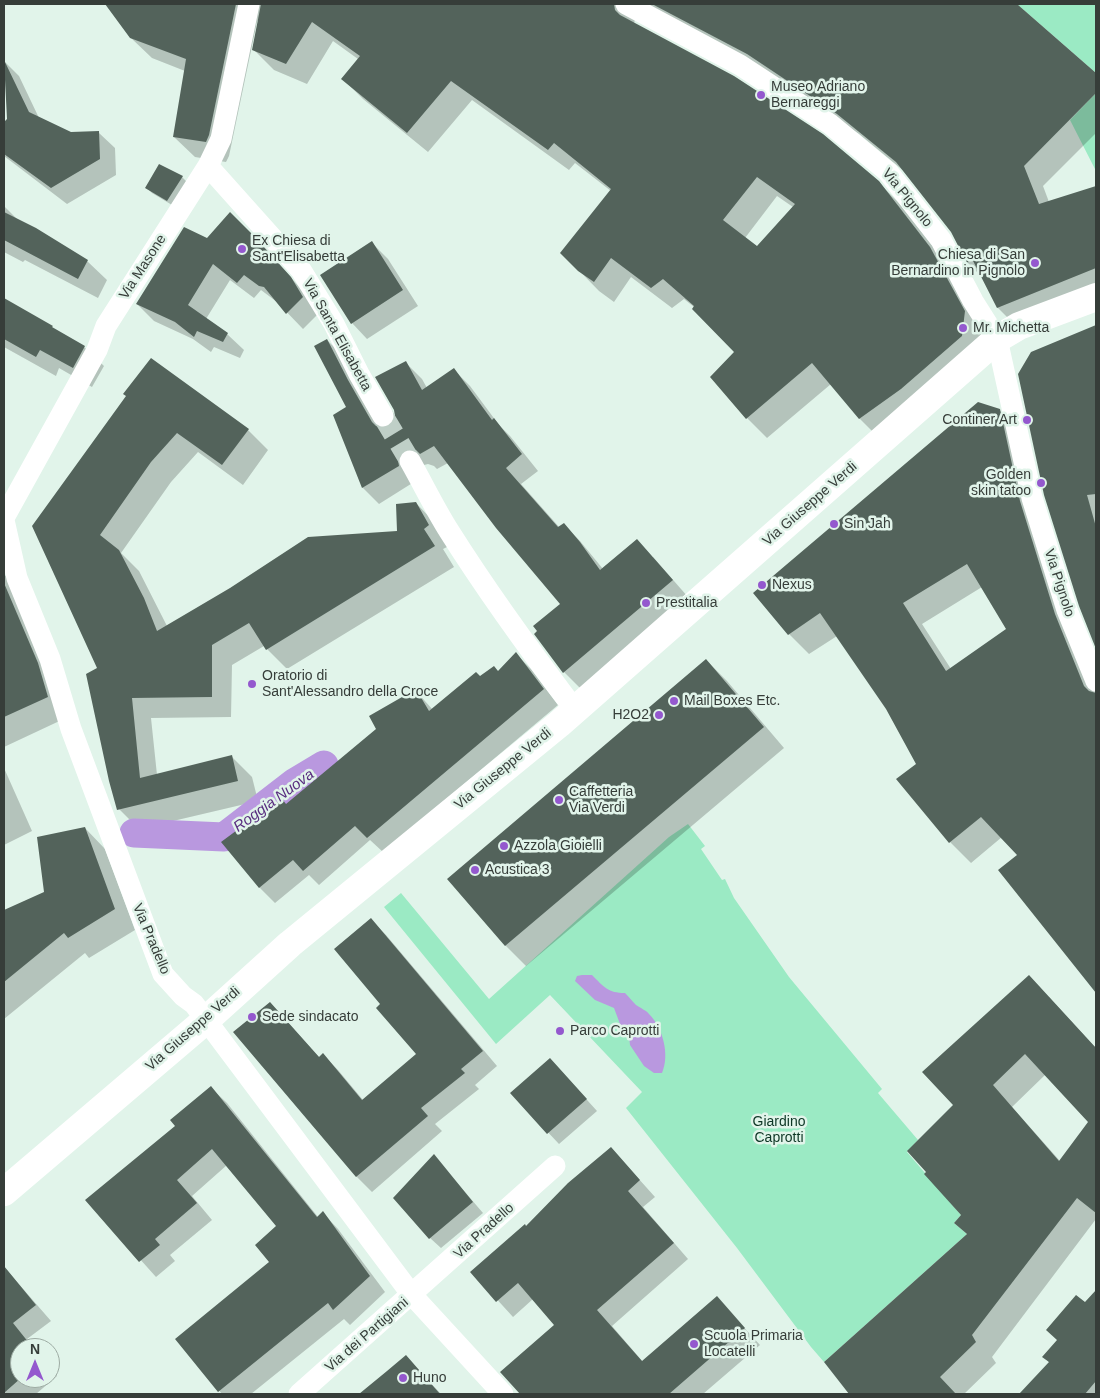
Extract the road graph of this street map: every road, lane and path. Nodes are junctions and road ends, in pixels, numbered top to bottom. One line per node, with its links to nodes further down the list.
1 (249, 4): 3 (street, Via Masone)
2 (626, 4): 5 (street, Via Pignolo)
3 (208, 166): 6 (street, Via Santa Elisabetta); 8 (street, Via Masone)
4 (1096, 297): 5 (street, Via Giuseppe Verdi)
5 (997, 339): 9 (street, Via Pignolo); 10 (street, Via Giuseppe Verdi)
6 (383, 416)
7 (410, 461): 10 (street)
8 (4, 519): 11 (street, Via Pradello)
9 (1096, 681)
10 (575, 710): 11 (street, Via Giuseppe Verdi)
11 (206, 1020): 13 (street, Via Giuseppe Verdi); 14 (street, Via Pradello)
12 (555, 1166): 14 (street, Via Pradello)
13 (4, 1192)
14 (412, 1296): 15 (street, Via dei Partigiani); 16 (street, Via Pradello)
15 (300, 1394)
16 (503, 1394)

